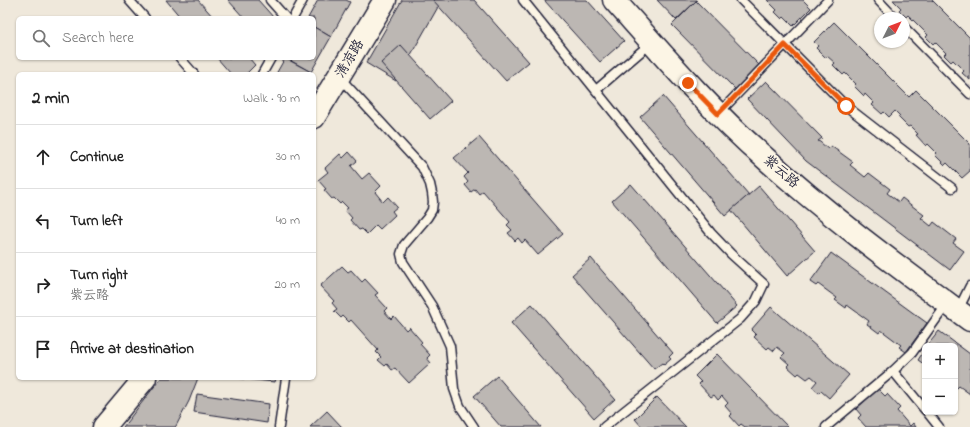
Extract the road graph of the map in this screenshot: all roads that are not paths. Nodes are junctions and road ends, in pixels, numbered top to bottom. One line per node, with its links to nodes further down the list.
1 (129, 0): 11 (lane)
2 (270, 0): 12 (lane)
3 (303, 0): 13 (lane)
4 (385, 0): 21 (street, 清凉路)
5 (523, 0): 22 (lane)
6 (614, 0): 15 (street, 紫云路)
7 (741, 0): 16 (lane)
8 (828, 0): 16 (lane)
9 (878, 0): 10 (lane)
10 (889, 12)
11 (143, 16)
12 (284, 16)
13 (294, 16)
14 (910, 33): 23 (lane)
15 (652, 42): 22 (lane); 24 (street, 紫云路)
16 (785, 45): 24 (lane); 26 (lane)
17 (182, 60): 19 (lane)
18 (270, 60): 20 (lane)
19 (192, 72)
20 (263, 72)
21 (339, 77): 25 (street, 清凉路); 36 (lane)
22 (596, 90): 37 (lane)
23 (970, 94)
24 (718, 114): 28 (street, 紫云路)
25 (316, 115)
26 (952, 188)
27 (970, 286): 28 (lane)
28 (959, 311): 29 (lane)
29 (893, 372): 32 (lane); 38 (lane)
30 (142, 380): 34 (street)
31 (286, 380): 35 (lane)
32 (922, 406)
33 (929, 415): 39 (lane)
34 (104, 427)
35 (279, 427)
36 (474, 427)
37 (604, 427)
38 (826, 427)
39 (939, 427)

